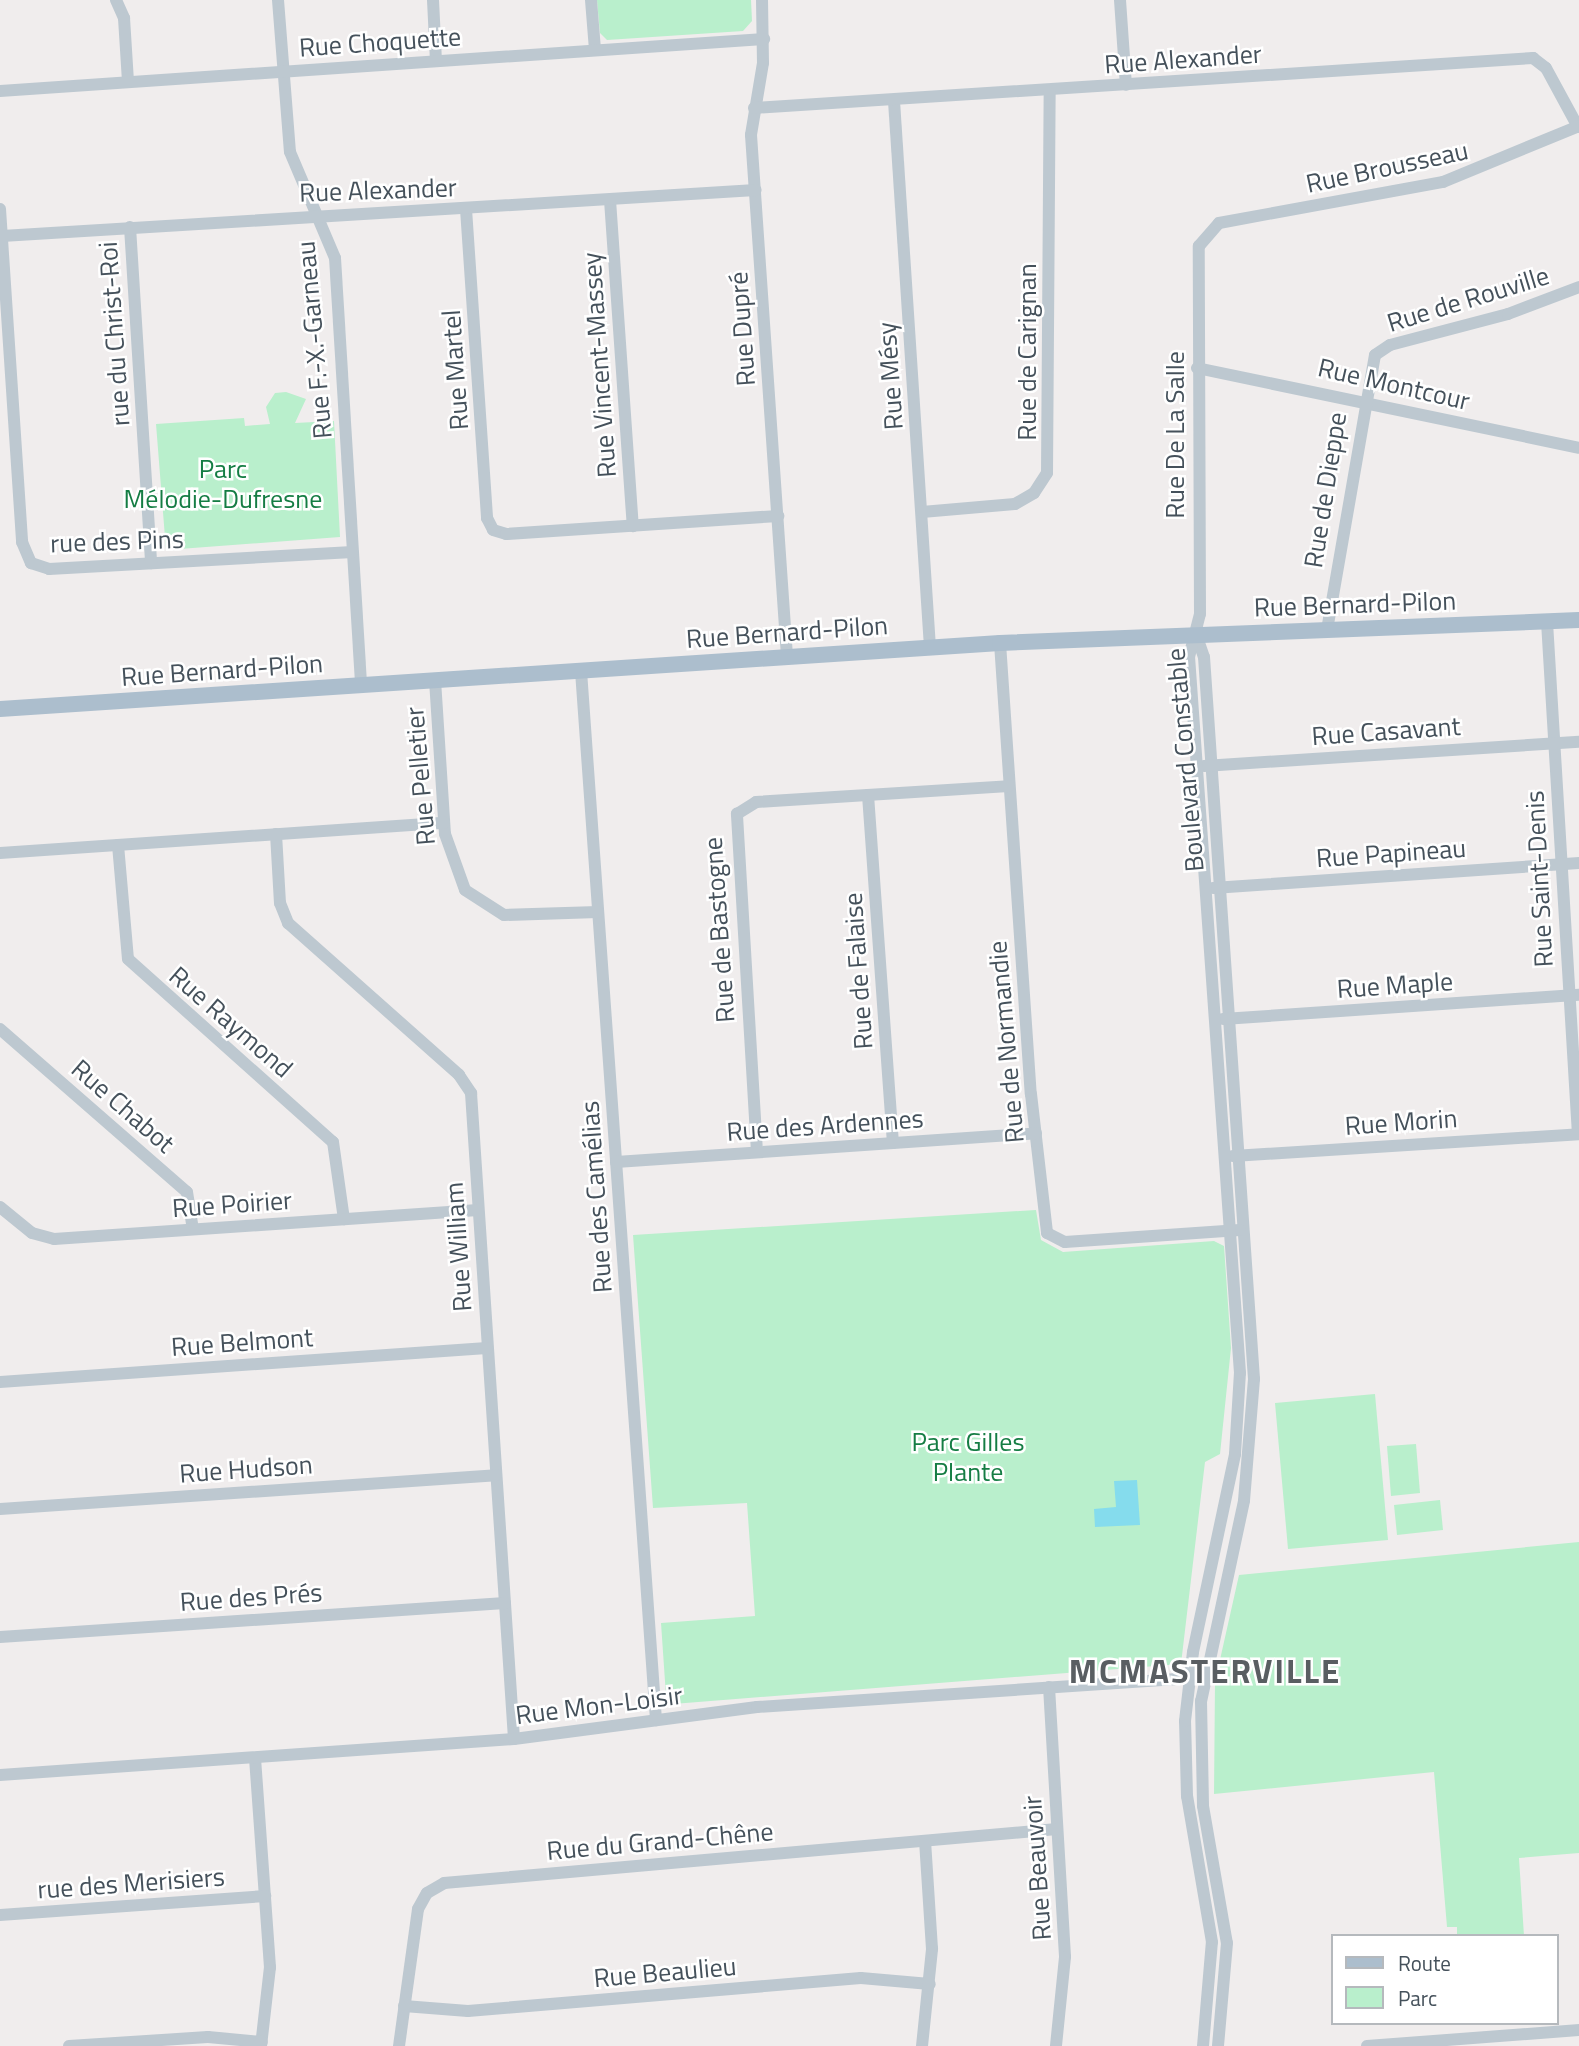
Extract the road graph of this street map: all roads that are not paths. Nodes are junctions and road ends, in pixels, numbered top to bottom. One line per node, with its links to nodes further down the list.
1 (116, 0): 11 (street)
2 (278, 0): 10 (street, Rue F.-X.-Garneau)
3 (433, 0): 9 (street)
4 (592, 0): 8 (street)
5 (762, 0): 7 (street, Rue Dupré)
6 (1120, 0): 12 (street)
7 (764, 38): 8 (street, Rue Choquette); 16 (street, Rue Dupré)
8 (595, 50): 9 (street, Rue Choquette)
9 (436, 61): 10 (street, Rue Choquette)
10 (283, 72): 11 (street, Rue Choquette); 22 (street, Rue F.-X.-Garneau)
11 (128, 82): 13 (street, Rue Choquette)
12 (1126, 85): 14 (street, Rue Alexander); 17 (street, Rue Alexander)
13 (0, 91)
14 (1050, 91): 15 (street, Rue Alexander); 30 (street, Rue de Carignan)
15 (894, 101): 16 (street, Rue Alexander); 30 (street, Rue Mésy)
16 (754, 108): 18 (street, Rue Dupré)
17 (1579, 126): 25 (street, Rue Brousseau)
18 (756, 190): 19 (street, Rue Alexander); 31 (street, Rue Dupré)
19 (610, 200): 21 (street, Rue Alexander); 32 (street, Rue Vincent-Massey)
20 (0, 209): 24 (street, rue des Pins)
21 (466, 209): 22 (street, Rue Alexander); 32 (street, Rue Martel)
22 (320, 216): 23 (street, Rue Alexander); 33 (street, Rue F.-X.-Garneau)
23 (130, 227): 24 (street, Rue Alexander); 34 (street, rue du Christ-Roi)
24 (2, 236): 34 (street, rue des Pins)
25 (1202, 237): 27 (street, Rue De La Salle)
26 (1579, 287): 28 (street, Rue de Rouville)
27 (1197, 368): 28 (street, Rue Montcour); 38 (street, Rue De La Salle)
28 (1363, 399): 29 (street, Rue Montcour); 37 (street, Rue de Dieppe)
29 (1579, 448)
30 (922, 512): 40 (street, Rue Mésy)
31 (778, 516): 32 (street); 41 (street, Rue Dupré)
32 (633, 526)
33 (353, 552): 34 (street, rue des Pins); 44 (street, Rue F.-X.-Garneau)
34 (151, 564)
35 (1579, 620): 36 (main road, Rue Bernard-Pilon)
36 (1547, 622): 37 (main road, Rue Bernard-Pilon); 47 (street, Rue Saint-Denis)
37 (1327, 630): 38 (main road, Rue Bernard-Pilon)
38 (1196, 633): 39 (main road, Rue Bernard-Pilon); 48 (street, Boulevard Constable); 49 (street, Boulevard Constable)
39 (1000, 643): 40 (main road, Rue Bernard-Pilon); 50 (street, Rue de Normandie)
40 (929, 647): 41 (main road, Rue Bernard-Pilon)
41 (787, 656): 42 (main road, Rue Bernard-Pilon)
42 (581, 671): 43 (main road, Rue Bernard-Pilon); 60 (street, Rue des Camélias)
43 (435, 680): 44 (main road, Rue Bernard-Pilon); 52 (street, Rue Pelletier)
44 (361, 685): 45 (main road, Rue Bernard-Pilon)
45 (0, 709)
46 (1579, 741): 47 (street, Rue Casavant)
47 (1554, 743): 48 (street, Rue Casavant); 57 (street, Rue Saint-Denis)
48 (1211, 765): 49 (street, Rue Casavant); 58 (street, Boulevard Constable)
49 (1196, 766): 59 (street, Boulevard Constable)
50 (1008, 786): 51 (street, Rue de Bastogne); 65 (street, Rue de Normandie)
51 (867, 795): 67 (street, Rue de Falaise); 68 (street, Rue de Bastogne)
52 (444, 823): 53 (street); 60 (street, Rue Pelletier)
53 (276, 834): 54 (street); 73 (street, Rue William)
54 (118, 845): 55 (street); 74 (street, Rue Raymond)
55 (0, 853)
56 (1579, 863): 57 (street, Rue Papineau)
57 (1562, 864): 58 (street, Rue Papineau); 61 (street, Rue Saint-Denis)
58 (1220, 888): 59 (street, Rue Papineau); 62 (street, Boulevard Constable)
59 (1206, 889): 63 (street, Boulevard Constable)
60 (598, 912): 71 (street, Rue des Camélias)
61 (1574, 996): 62 (street, Rue Maple); 66 (street, Rue Saint-Denis)
62 (1231, 1018): 63 (street, Rue Maple); 69 (street, Boulevard Constable)
63 (1215, 1019): 70 (street, Boulevard Constable)
64 (0, 1029): 75 (street, Rue Chabot)
65 (1036, 1133): 67 (street, Rue des Ardennes); 77 (street, Rue de Normandie)
66 (1578, 1134): 69 (street, Rue Morin)
67 (893, 1143): 68 (street, Rue des Ardennes)
68 (757, 1152): 71 (street, Rue des Ardennes)
69 (1241, 1155): 70 (street, Rue Morin); 76 (street, Boulevard Constable)
70 (1225, 1156): 77 (street, Boulevard Constable)
71 (616, 1162): 91 (street, Rue des Camélias)
72 (0, 1207): 75 (street, Rue Poirier)
73 (478, 1210): 74 (street, Rue Poirier); 78 (street, Rue William)
74 (344, 1219): 75 (street, Rue Poirier)
75 (193, 1229)
76 (1247, 1230): 77 (street, Rue de Normandie); 80 (street, Boulevard Constable)
77 (1232, 1231): 79 (street, Boulevard Constable)
78 (487, 1348): 81 (street, Rue Belmont); 82 (street, Rue William)
79 (1240, 1356): 80 (street); 84 (street, Boulevard Constable)
80 (1254, 1356): 85 (street, Boulevard Constable)
81 (0, 1382)
82 (496, 1475): 83 (street, Rue Hudson); 86 (street, Rue William)
83 (0, 1509)
84 (1216, 1563): 85 (street); 88 (street, Boulevard Constable)
85 (1230, 1566): 89 (street, Boulevard Constable)
86 (505, 1603): 87 (street, Rue des Prés); 92 (street, Rue William)
87 (0, 1637)
88 (1189, 1678): 89 (street, Rue Mon-Loisir); 90 (street, Rue Mon-Loisir); 107 (street, Boulevard Constable)
89 (1203, 1678): 108 (street, Boulevard Constable)
90 (1049, 1687): 91 (street, Rue Mon-Loisir); 95 (street, Rue Beauvoir)
91 (656, 1720): 92 (street, Rue Mon-Loisir)
92 (514, 1739): 93 (street, Rue Mon-Loisir)
93 (255, 1758): 94 (street, Rue Mon-Loisir); 97 (street)
94 (0, 1775)
95 (1057, 1829): 96 (street, Rue du Grand-Chêne); 106 (street, Rue Beauvoir)
96 (925, 1841): 99 (street); 100 (street, Rue du Grand-Chêne)
97 (265, 1896): 98 (street, rue des Merisiers); 102 (street)
98 (0, 1915)
99 (930, 1984): 100 (street, Rue Beaulieu); 105 (street)
100 (404, 2006): 104 (street, Rue du Grand-Chêne)
101 (1579, 2030): 109 (street)
102 (262, 2044): 103 (street)
103 (69, 2046)
104 (399, 2046)
105 (922, 2046)
106 (1056, 2046)
107 (1203, 2046)
108 (1218, 2046)
109 (1367, 2046)

